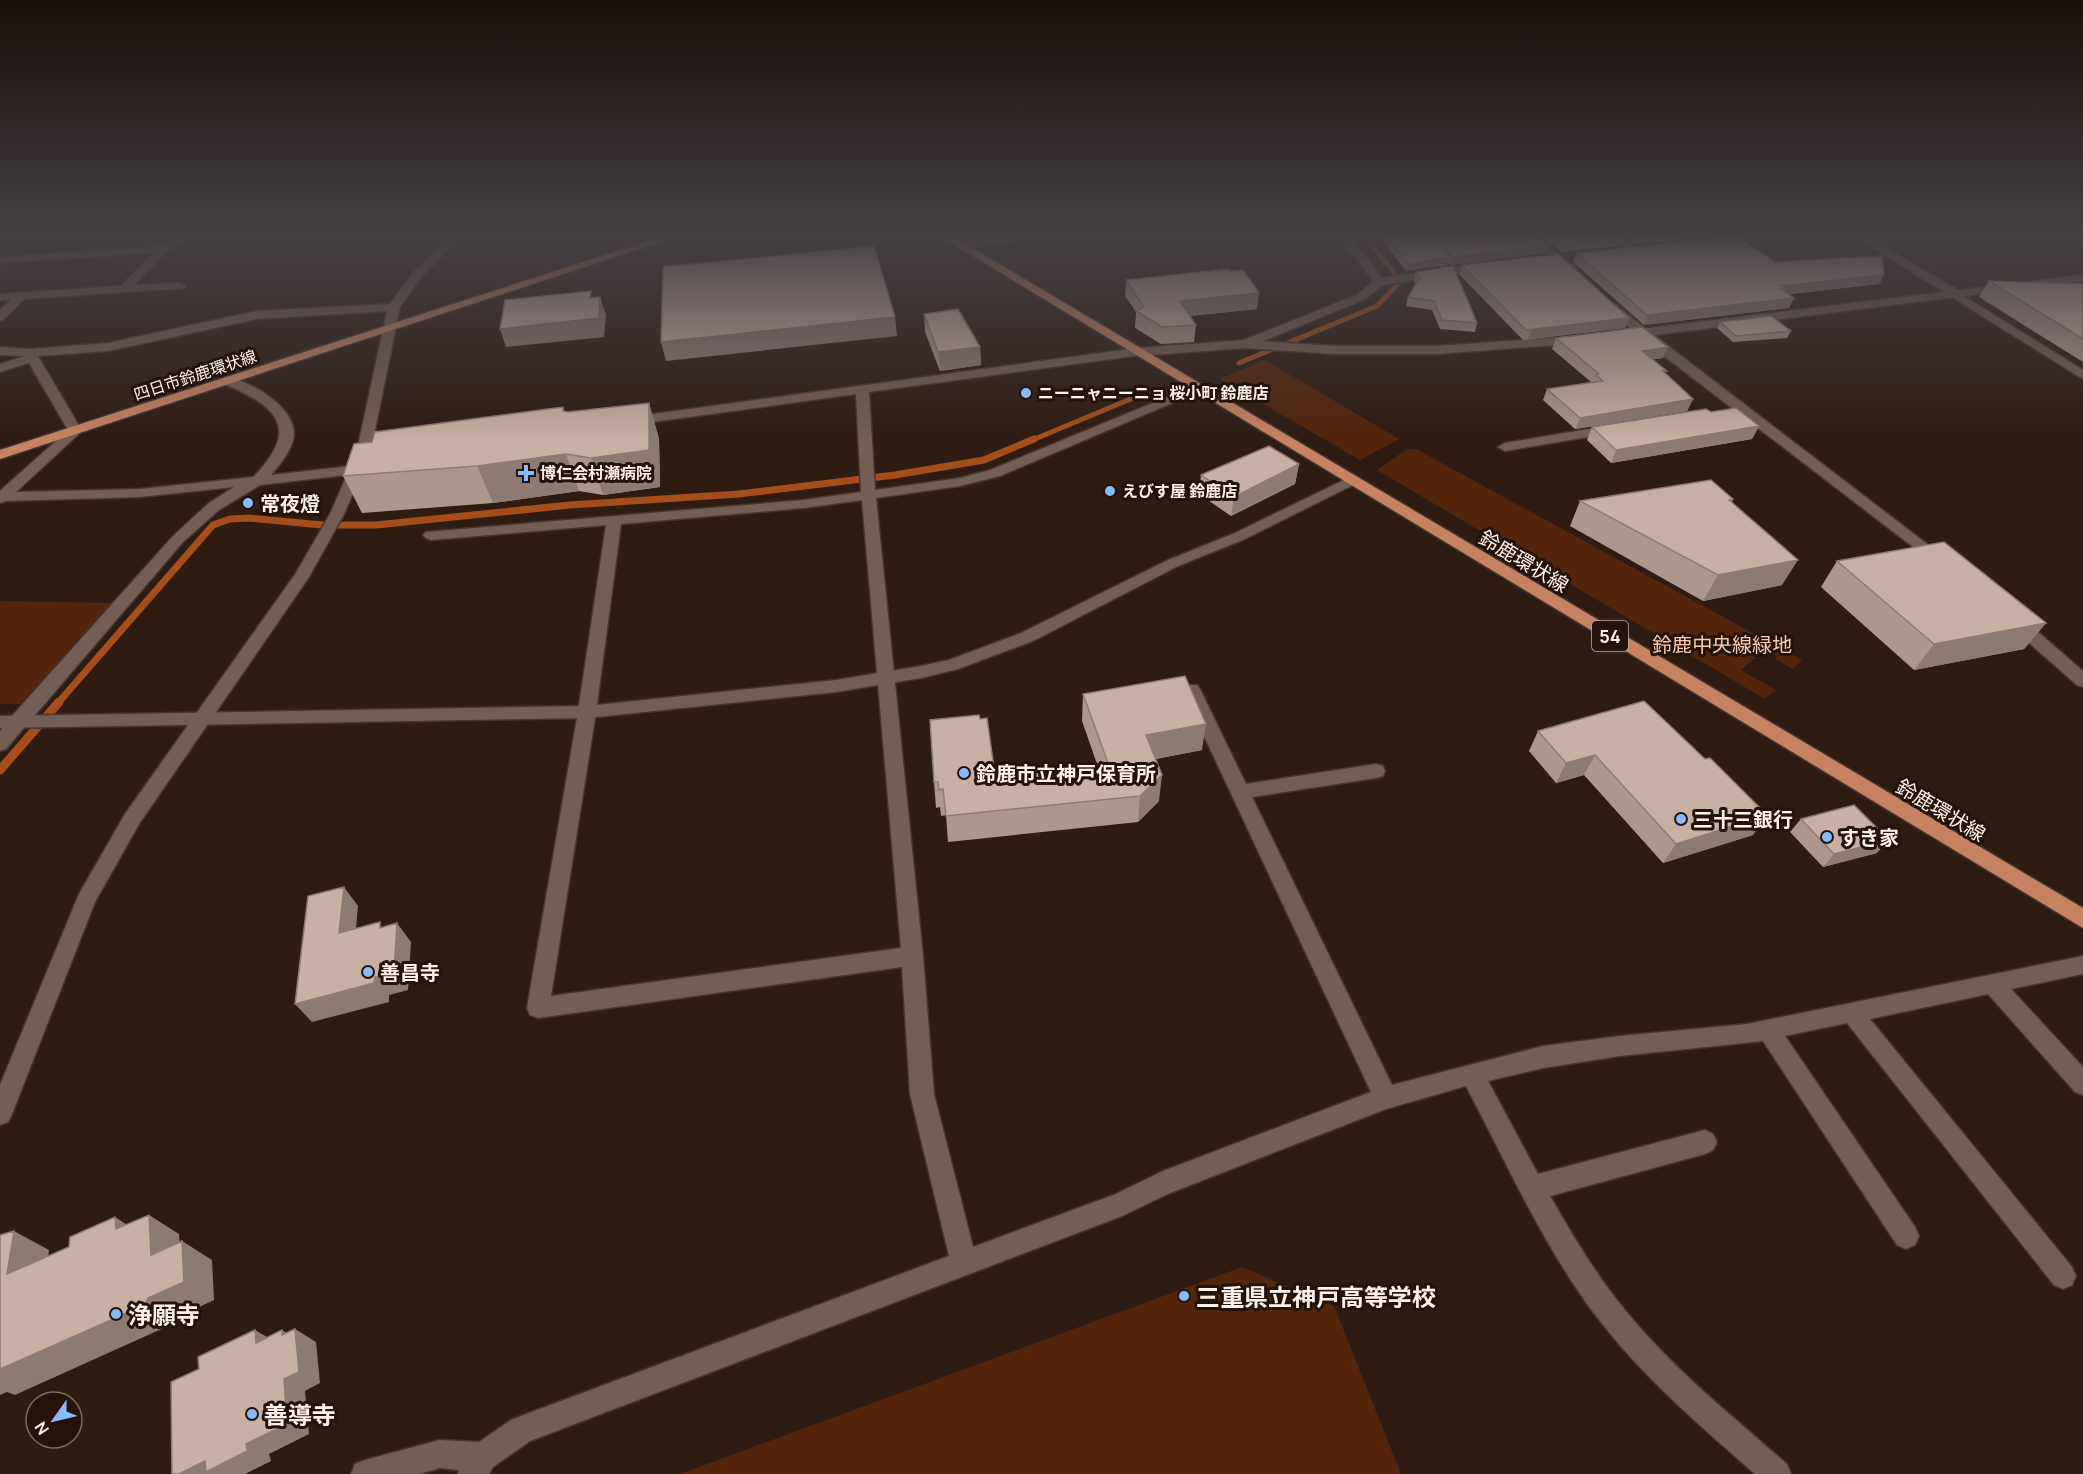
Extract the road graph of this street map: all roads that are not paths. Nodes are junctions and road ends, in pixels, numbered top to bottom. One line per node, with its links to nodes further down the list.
1 (12, 305): 9 (street)
2 (464, 305): 10 (main road, 四日市鈴鹿環状線)
3 (1059, 305): 16 (main road, 鈴鹿環状線 / 54)
4 (1342, 305): 14 (street)
5 (1610, 305): 11 (street)
6 (1868, 305): 11 (street)
7 (1972, 305): 19 (street)
8 (394, 307): 10 (street); 17 (street)
9 (0, 317)
10 (390, 329): 20 (main road, 四日市鈴鹿環状線); 30 (street)
11 (1642, 333): 12 (street); 23 (street)
12 (1608, 337)
13 (1586, 340): 14 (street)
14 (1245, 344): 16 (street)
15 (0, 351): 17 (street)
16 (1137, 352): 21 (street); 22 (main road, 鈴鹿環状線 / 54)
17 (31, 356): 18 (street); 27 (street)
18 (0, 368)
19 (2083, 375)
20 (230, 381): 27 (main road, 四日市鈴鹿環状線); 31 (street)
21 (862, 389): 25 (street); 33 (street)
22 (1199, 389): 32 (main road, 鈴鹿環状線 / 54); 33 (street)
23 (1742, 408): 24 (street); 37 (street)
24 (1720, 412)
25 (619, 422)
26 (1629, 426): 28 (street)
27 (75, 431): 29 (main road, 四日市鈴鹿環状線); 34 (street)
28 (1505, 447)
29 (0, 455)
30 (357, 470): 31 (street); 43 (street)
31 (256, 481): 34 (street); 44 (street)
32 (1350, 481): 39 (street); 48 (main road, 鈴鹿環状線 / 54)
33 (868, 492): 35 (street); 39 (street)
34 (1, 498)
35 (614, 520): 36 (street); 42 (street)
36 (431, 535)
37 (1948, 567)
38 (2007, 614): 40 (street)
39 (885, 679): 42 (street); 49 (street)
40 (2083, 681)
41 (1191, 689): 47 (street)
42 (587, 712): 43 (street); 49 (street)
43 (202, 719): 44 (street); 57 (street)
44 (15, 721): 45 (street)
45 (0, 744)
46 (1376, 771): 47 (street)
47 (1239, 792): 56 (street)
48 (2083, 920)
49 (912, 957): 61 (street)
50 (2083, 965): 51 (street)
51 (1992, 983): 52 (street); 55 (street)
52 (1852, 1013): 53 (street); 62 (street)
53 (1768, 1030): 54 (street); 60 (street)
54 (1472, 1074): 56 (street); 59 (street)
55 (2083, 1084)
56 (1386, 1098): 61 (street)
57 (0, 1114)
58 (1705, 1142): 59 (street)
59 (1534, 1188): 65 (street)
60 (1906, 1236)
61 (964, 1264): 63 (street)
62 (2063, 1276)
63 (477, 1466): 64 (street)
64 (365, 1474)
65 (1777, 1474)

